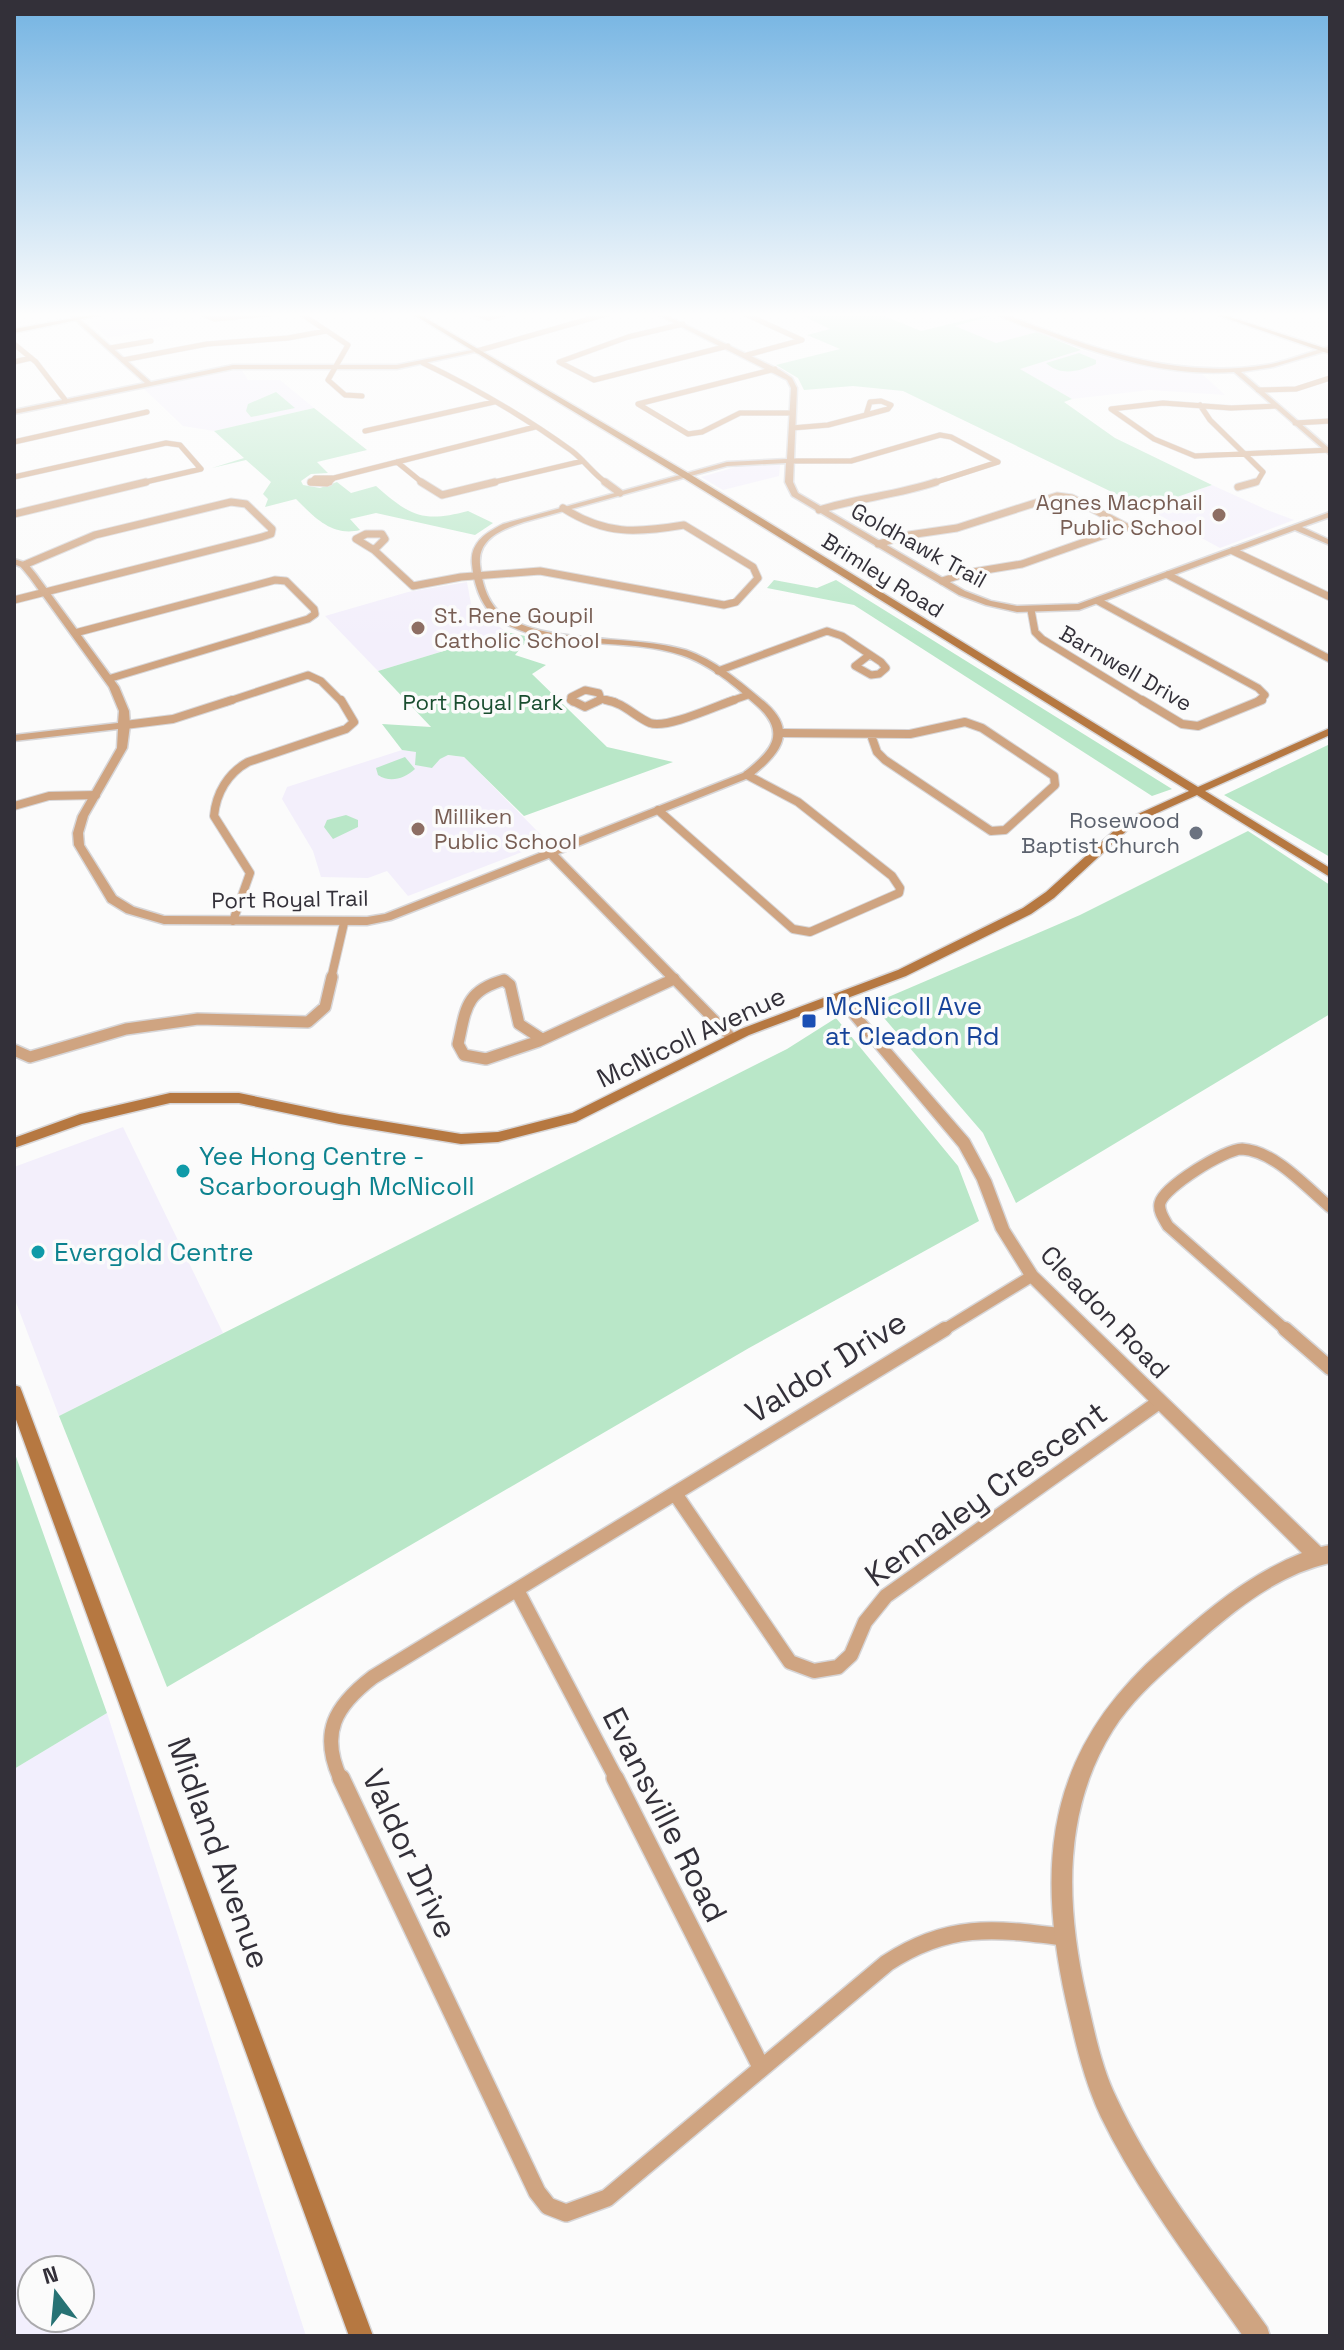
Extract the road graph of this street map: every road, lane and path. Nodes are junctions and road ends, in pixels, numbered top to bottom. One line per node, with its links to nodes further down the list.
1 (100, 423): 16 (street)
2 (402, 423): 15 (street)
3 (528, 423): 13 (street)
4 (597, 423): 22 (main road, Brimley Road)
5 (669, 423): 6 (street)
6 (721, 423)
7 (792, 423): 14 (street, Goldhawk Trail)
8 (835, 423): 14 (street)
9 (1131, 423): 18 (street)
10 (1213, 423): 18 (street)
11 (1295, 423): 12 (street); 17 (street)
12 (1301, 423)
13 (535, 427): 19 (street); 21 (street)
14 (792, 428): 20 (street, Goldhawk Trail)
15 (365, 431)
16 (14, 442)
17 (1329, 451): 18 (street)
18 (1246, 454): 25 (street)
19 (583, 461): 21 (street); 26 (street)
20 (790, 461): 22 (street); 28 (street, Goldhawk Trail); 28 (street)
21 (397, 462): 24 (street)
22 (685, 475): 26 (street); 58 (main road, Brimley Road)
23 (14, 477): 29 (street)
24 (334, 478)
25 (1238, 487)
26 (620, 493): 27 (street)
27 (563, 508): 38 (street); 38 (street)
28 (819, 510): 33 (street, Goldhawk Trail)
29 (14, 514)
30 (1330, 514): 31 (street, Goldhawk Trail)
31 (1295, 527): 32 (street); 35 (street, Goldhawk Trail)
32 (1330, 543)
33 (878, 544): 39 (street, Goldhawk Trail); 39 (street)
34 (374, 550): 38 (street)
35 (1233, 551): 37 (street, Goldhawk Trail); 41 (street)
36 (19, 563): 40 (street); 40 (street)
37 (1168, 575): 43 (street, Goldhawk Trail); 47 (street)
38 (478, 576): 48 (street)
39 (942, 581): 44 (street, Goldhawk Trail)
40 (45, 592): 42 (street); 45 (street)
41 (1330, 597)
42 (14, 600)
43 (1098, 601): 44 (street, Goldhawk Trail); 44 (street, Barnwell Drive)
44 (1031, 610)
45 (75, 633): 49 (street); 49 (street)
46 (868, 656): 48 (street)
47 (1330, 659)
48 (718, 671): 50 (street)
49 (108, 679): 52 (street)
50 (748, 695): 51 (street); 54 (street)
51 (601, 699)
52 (125, 725): 56 (street); 59 (street, Port Royal Trail); 64 (street)
53 (1330, 731): 58 (main road, McNicoll Avenue)
54 (780, 733): 55 (street); 57 (street, Port Royal Trail)
55 (871, 735): 55 (street)
56 (14, 738)
57 (747, 775): 61 (street, Port Royal Trail); 61 (street)
58 (1195, 792): 63 (main road, Brimley Road); 67 (main road, McNicoll Avenue)
59 (96, 795): 60 (street); 64 (street, Port Royal Trail)
60 (14, 806)
61 (658, 810): 62 (street, Port Royal Trail)
62 (551, 853): 65 (street, Port Royal Trail); 66 (street)
63 (1330, 873)
64 (233, 921): 65 (street, Port Royal Trail)
65 (344, 923): 70 (street)
66 (674, 979): 68 (street); 69 (street)
67 (839, 997): 68 (main road, McNicoll Avenue); 73 (street, Cleadon Road)
68 (732, 1038): 71 (main road, McNicoll Avenue)
69 (542, 1039): 69 (street)
70 (14, 1050)
71 (14, 1143)
72 (1330, 1207): 74 (street)
73 (1032, 1276): 76 (street, Cleadon Road); 77 (street, Valdor Drive)
74 (1330, 1368)
75 (14, 1392): 82 (main road, Midland Avenue)
76 (1159, 1402): 77 (street, Kennaley Crescent); 78 (street, Cleadon Road)
77 (676, 1495): 79 (street, Valdor Drive)
78 (1324, 1555): 80 (street)
79 (517, 1590): 81 (street, Evansville Road); 81 (street, Valdor Drive)
80 (1063, 1937): 81 (street, Valdor Drive); 83 (street)
81 (761, 2067)
82 (361, 2336)
83 (1258, 2336)

